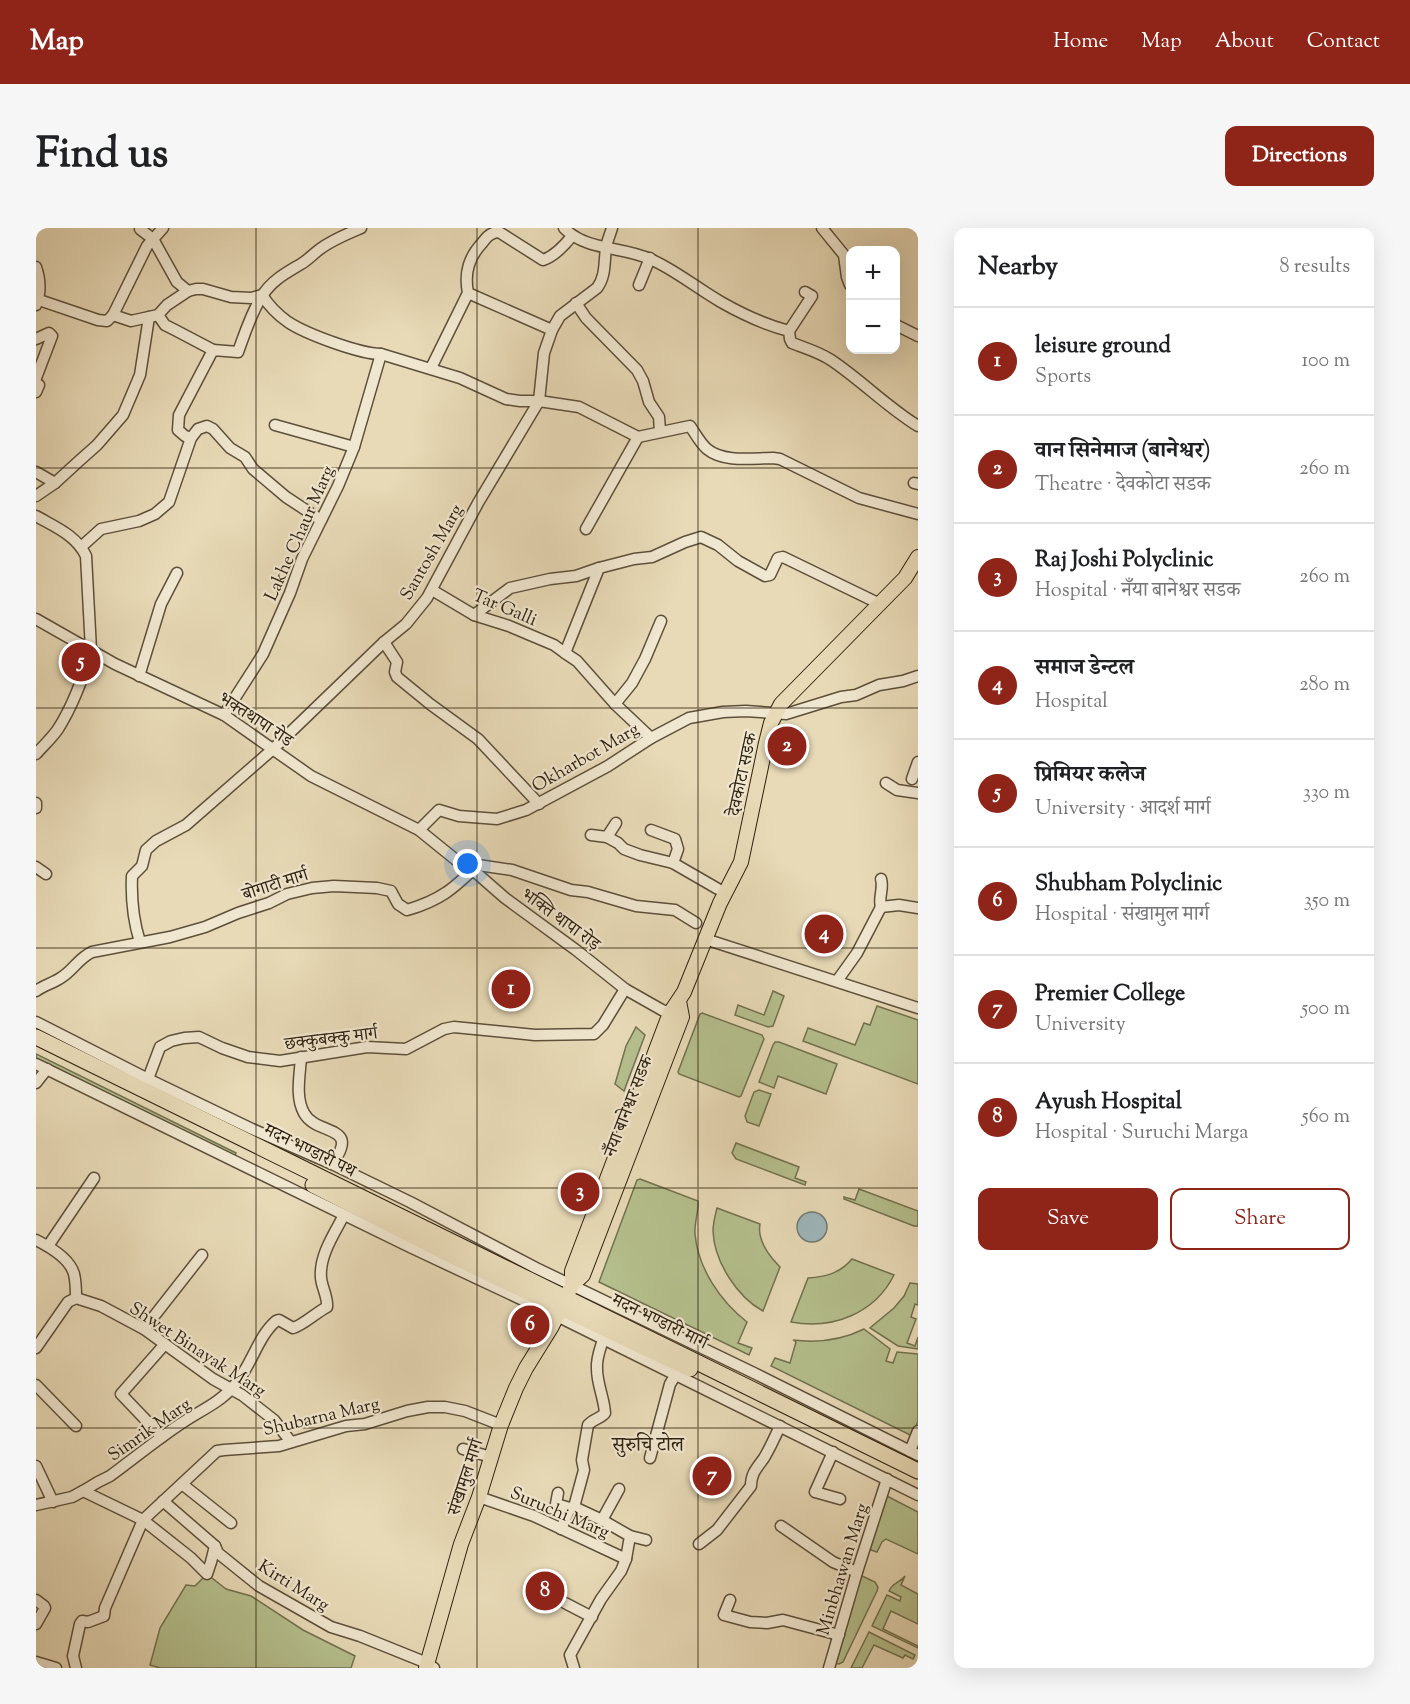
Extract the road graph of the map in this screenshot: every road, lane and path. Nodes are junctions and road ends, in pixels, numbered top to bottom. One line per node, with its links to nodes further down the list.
1 (141, 228): 7 (street)
2 (163, 228): 7 (street)
3 (361, 228): 16 (street)
4 (612, 228): 8 (street)
5 (822, 228): 11 (street)
6 (568, 232): 8 (street); 15 (street)
7 (153, 239): 13 (street); 19 (street)
8 (606, 247): 9 (street); 18 (street)
9 (650, 258): 12 (street); 23 (street)
10 (36, 267): 17 (street)
11 (846, 272)
12 (639, 285)
13 (188, 291): 16 (street); 20 (street)
14 (805, 292): 23 (street)
15 (468, 293): 22 (street); 28 (street)
16 (262, 296): 26 (street); 27 (street)
17 (37, 302): 19 (street)
18 (576, 303): 22 (street); 35 (street)
19 (113, 315): 20 (street)
20 (154, 316): 26 (street); 40 (street)
21 (900, 327): 24 (street)
22 (552, 330): 32 (street)
23 (789, 331): 34 (street)
24 (918, 336)
25 (36, 339): 29 (street)
26 (213, 350): 37 (street)
27 (381, 354): 28 (street); 38 (street, Lakhe Chaur Marg)
28 (431, 368): 32 (street)
29 (36, 378)
30 (36, 384): 31 (street)
31 (36, 392)
32 (539, 401): 36 (street); 50 (street, Santosh Marg)
33 (275, 425): 38 (street)
34 (918, 426)
35 (660, 431): 36 (street); 42 (street)
36 (638, 437): 45 (street)
37 (191, 438): 44 (street); 46 (street)
38 (354, 447): 44 (street, Lakhe Chaur Marg)
39 (36, 472): 40 (street)
40 (56, 483): 41 (street)
41 (36, 496)
42 (918, 514)
43 (36, 516): 46 (street)
44 (321, 520): 62 (street, Lakhe Chaur Marg)
45 (586, 528)
46 (81, 547): 56 (street)
47 (918, 557): 51 (main road, देवकोटा सडक)
48 (599, 568): 51 (street); 52 (street); 57 (street)
49 (177, 573): 58 (street)
50 (432, 590): 52 (street, Tar Galli); 55 (street, Santosh Marg)
51 (880, 604): 61 (main road, देवकोटा सडक)
52 (474, 615): 57 (street, Tar Galli)
53 (36, 619): 56 (street, भक्तथापा रोड)
54 (661, 621): 60 (street)
55 (384, 642): 64 (street, Santosh Marg); 71 (street)
56 (91, 650): 58 (street, भक्तथापा रोड); 65 (street)
57 (565, 653): 60 (street, Tar Galli)
58 (140, 676): 62 (street, भक्तथापा रोड)
59 (918, 676): 61 (street, Okharbot Marg)
60 (615, 704): 63 (street, Tar Galli)
61 (776, 713): 63 (street, Okharbot Marg); 88 (main road, देवकोटा सडक)
62 (224, 715): 64 (street, भक्तथापा रोड)
63 (651, 738): 71 (street, Okharbot Marg)
64 (273, 749): 74 (street, भक्तथापा रोड); 89 (street, Santosh Marg)
65 (36, 754)
66 (918, 762): 67 (street)
67 (912, 779)
68 (885, 783): 69 (street)
69 (918, 793)
70 (36, 803): 72 (street)
71 (539, 804): 74 (street, Okharbot Marg)
72 (36, 808)
73 (616, 823): 77 (street)
74 (419, 830): 78 (street, भक्तथापा रोड)
75 (651, 830): 79 (street)
76 (591, 835): 77 (street)
77 (607, 837): 79 (street)
78 (452, 856): 81 (street, भक्ति थापा रोड़)
79 (673, 863): 84 (street)
80 (36, 867): 82 (street)
81 (473, 870): 87 (street); 89 (street, बोगाटी मार्ग); 91 (street, भक्ति थापा रोड़)
82 (46, 874)
83 (881, 879): 85 (street)
84 (718, 889)
85 (881, 907): 86 (street); 90 (street)
86 (918, 908)
87 (696, 923)
88 (705, 939): 90 (street); 93 (main road, देवकोटा सडक)
89 (140, 942): 92 (street)
90 (837, 981): 94 (street)
91 (625, 989): 95 (street, भक्ति थापा रोड़); 99 (street, छक्कुबक्कु मार्ग)
92 (36, 991)
93 (679, 1001): 95 (main road, नँया बानेश्वर सडक)
94 (918, 1008)
95 (676, 1015): 111 (main road, नँया बानेश्वर सडक)
96 (36, 1022): 102 (street)
97 (36, 1037): 111 (highway, मदन भण्डारी पथ)
98 (36, 1047): 111 (highway, मदन भण्डारी पथ)
99 (301, 1057): 102 (street, छक्कुबक्कु मार्ग); 104 (street)
100 (36, 1064): 101 (street)
101 (47, 1069): 103 (street); 106 (street)
102 (148, 1079): 104 (street)
103 (36, 1083)
104 (332, 1164): 111 (street)
105 (94, 1178): 108 (street)
106 (344, 1215): 111 (street); 119 (street, Simrik Marg)
107 (36, 1240): 108 (street)
108 (48, 1246): 110 (street)
109 (202, 1255): 112 (street)
110 (76, 1298): 112 (street, Shwet Binayak Marg); 115 (street)
111 (564, 1302): 113 (street); 118 (street); 120 (highway, मदन भण्डारी मार्ग); 121 (main road, संखामुल मार्ग)
112 (144, 1329): 114 (street, Shwet Binayak Marg)
113 (603, 1340): 116 (street); 143 (street)
114 (165, 1344): 119 (street, Shwet Binayak Marg); 125 (street)
115 (36, 1348)
116 (675, 1376): 120 (street); 130 (street)
117 (36, 1385): 122 (street)
118 (753, 1387): 120 (highway, मदन भण्डारी मार्ग); 132 (highway, मदन भण्डारी मार्ग)
119 (232, 1389): 125 (street, Simrik Marg); 126 (street, Shwet Binayak Marg)
120 (731, 1390): 123 (street)
121 (501, 1425): 126 (street, Shubarna Marg); 129 (main road, संखामुल मार्ग)
122 (76, 1426)
123 (780, 1426): 128 (street); 151 (street)
124 (918, 1431): 132 (street)
125 (162, 1437): 136 (street, Simrik Marg)
126 (291, 1442): 134 (street, Shubarna Marg)
127 (463, 1449): 129 (street)
128 (833, 1452): 133 (street); 139 (street)
129 (491, 1457): 138 (main road, संखामुल मार्ग)
130 (650, 1458)
131 (36, 1466): 141 (street)
132 (915, 1471): 133 (street)
133 (887, 1479): 154 (street, Minbhawan Marg)
134 (182, 1484): 140 (street, Shubarna Marg); 146 (street)
135 (619, 1489): 145 (street)
136 (83, 1491): 141 (street); 144 (street)
137 (558, 1493): 143 (street)
138 (479, 1497): 148 (street, Suruchi Marg); 162 (main road, संखामुल मार्ग)
139 (840, 1499)
140 (164, 1501): 144 (street, Shubarna Marg); 152 (street, Kirti Marg)
141 (53, 1502): 142 (street)
142 (36, 1505)
143 (572, 1508): 145 (street); 148 (street)
144 (143, 1520): 152 (street); 164 (street)
145 (602, 1520): 149 (street)
146 (231, 1523)
147 (781, 1526): 154 (street)
148 (561, 1529): 153 (street, Suruchi Marg)
149 (630, 1536): 150 (street); 153 (street)
150 (646, 1540)
151 (699, 1544)
152 (215, 1546): 162 (street, Kirti Marg)
153 (626, 1559): 158 (street)
154 (857, 1572): 160 (street, Minbhawan Marg)
155 (36, 1600): 159 (street)
156 (730, 1600): 160 (street)
157 (565, 1603): 158 (street)
158 (592, 1617): 165 (street)
159 (36, 1624)
160 (839, 1635): 166 (street, Minbhawan Marg)
161 (39, 1664): 163 (street)
162 (429, 1666)
163 (56, 1668)
164 (76, 1668)
165 (574, 1668)
166 (829, 1668)

